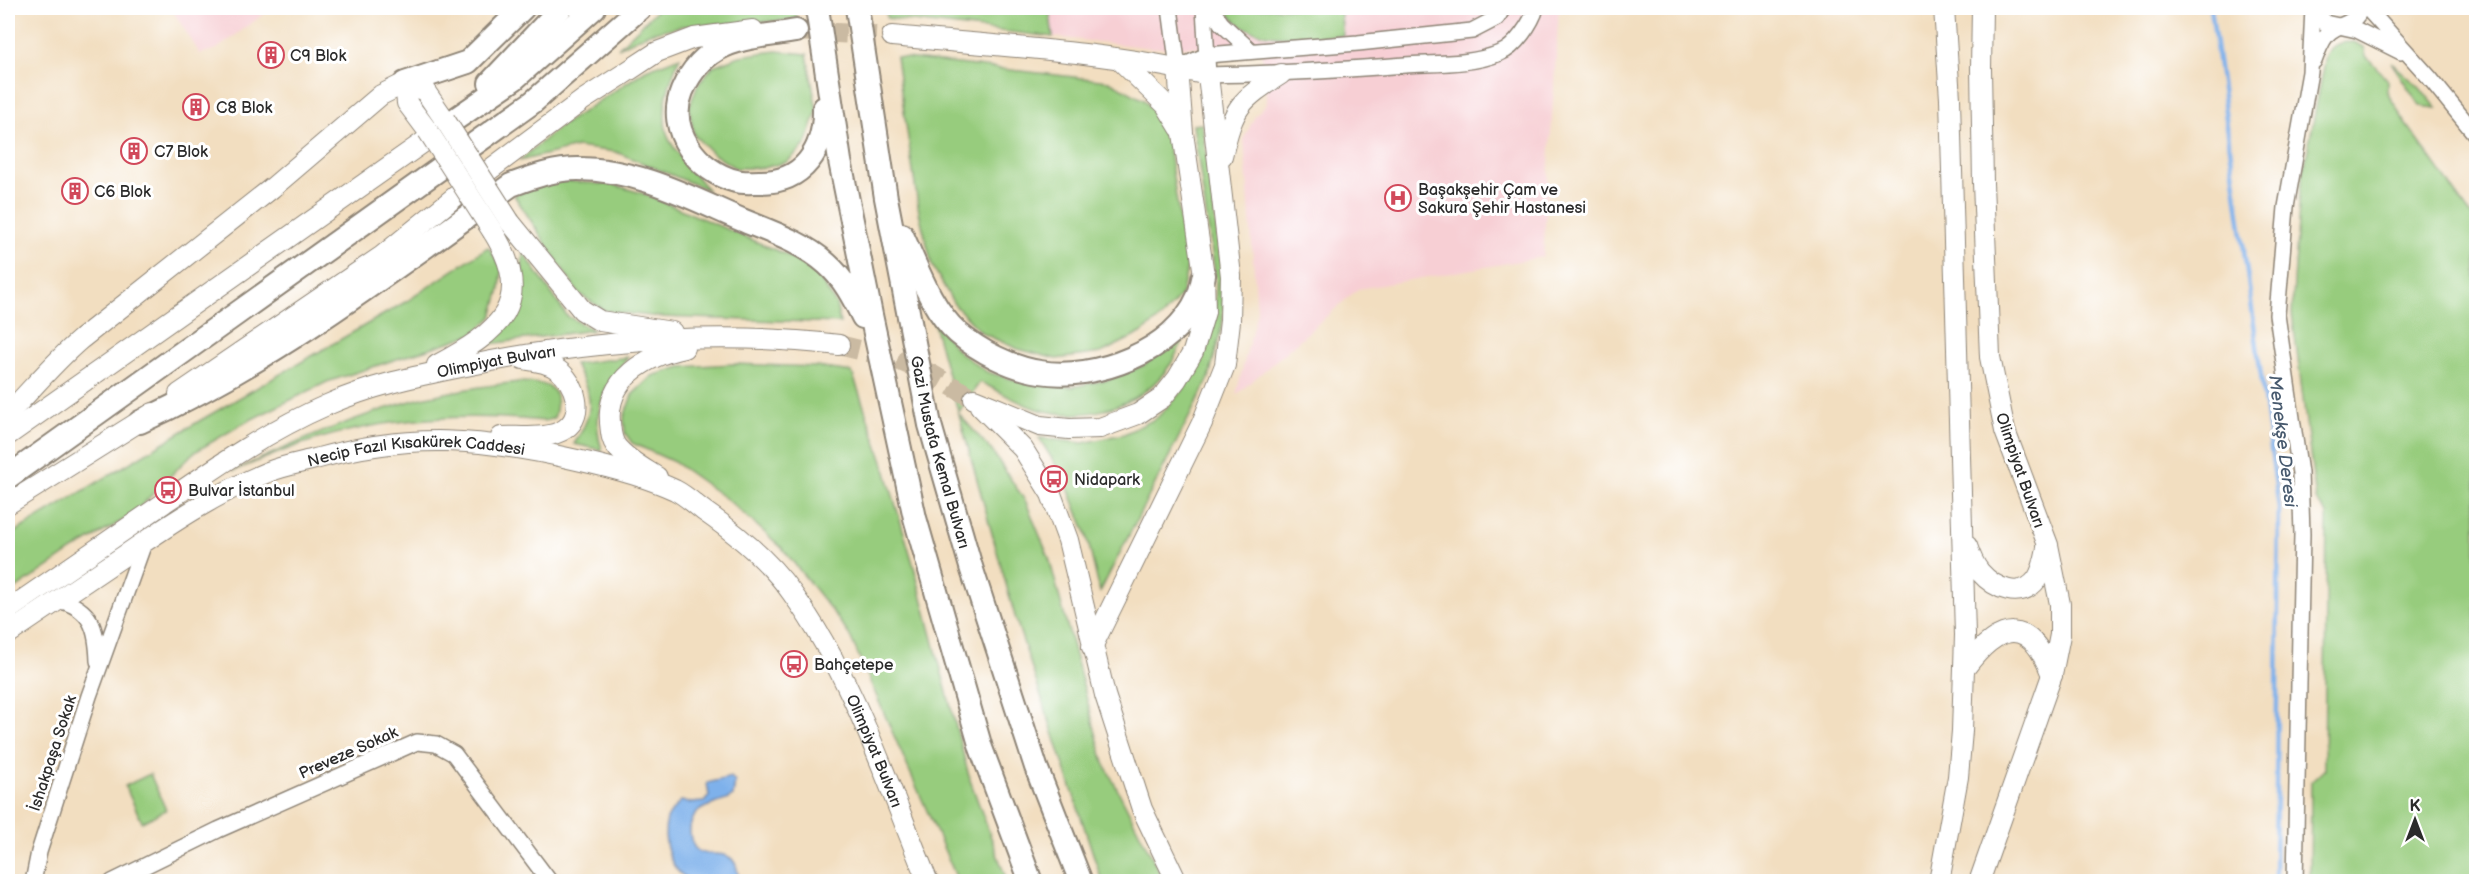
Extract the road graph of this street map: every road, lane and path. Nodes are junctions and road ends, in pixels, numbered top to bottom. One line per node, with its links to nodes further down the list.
1 (523, 8): 28 (highway)
2 (561, 8): 29 (highway)
3 (594, 8): 29 (highway)
4 (640, 8): 45 (highway)
5 (857, 8): 33 (highway, Gazi Mustafa Kemal Bulvarı)
6 (1170, 8): 24 (street)
7 (1204, 8): 21 (street)
8 (1211, 8): 20 (street)
9 (1503, 8): 20 (street)
10 (1536, 8): 26 (street)
11 (1944, 8): 48 (main road)
12 (1982, 8): 50 (main road, Olimpiyat Bulvarı)
13 (2314, 8): 17 (street); 25 (street)
14 (2361, 8): 17 (street)
15 (2367, 8): 22 (street)
16 (818, 14): 18 (highway); 38 (highway)
17 (2340, 26): 22 (street); 25 (street)
18 (796, 31): 42 (main road)
19 (892, 36): 23 (main road)
20 (1250, 50): 21 (street)
21 (1207, 55): 24 (street); 27 (street)
22 (2409, 56): 31 (street)
23 (1119, 59): 24 (main road); 30 (main road)
24 (1178, 68): 27 (main road); 30 (main road)
25 (2310, 72): 68 (street)
26 (1281, 74): 27 (street); 32 (main road)
27 (1208, 75): 32 (main road)
28 (405, 83): 29 (main road); 41 (main road)
29 (443, 123): 34 (main road, bridge); 43 (main road)
30 (1183, 133): 35 (main road)
31 (2476, 135)
32 (1219, 170): 55 (main road)
33 (886, 198): 35 (highway); 64 (highway, Gazi Mustafa Kemal Bulvarı)
34 (501, 227): 36 (main road); 40 (main road)
35 (1204, 275): 55 (main road)
36 (722, 340): 37 (main road, Olimpiyat Bulvarı); 39 (main road, Olimpiyat Bulvarı); 46 (main road)
37 (839, 345)
38 (878, 350): 42 (highway); 63 (highway)
39 (510, 357): 40 (main road, Olimpiyat Bulvarı); 44 (main road)
40 (418, 376): 52 (main road, Olimpiyat Bulvarı)
41 (8, 414)
42 (140, 422): 47 (main road)
43 (8, 435)
44 (463, 440): 46 (main road, Necip Fazıl Kısakürek Caddesi); 49 (main road, Necip Fazıl Kısakürek Caddesi)
45 (8, 477)
46 (676, 490): 53 (main road, Necip Fazıl Kısakürek Caddesi)
47 (8, 504)
48 (1964, 538): 50 (main road); 56 (main road)
49 (144, 543): 51 (main road, Necip Fazıl Kısakürek Caddesi); 57 (street, İshakpaşa Sokak)
50 (2048, 545): 58 (main road, Olimpiyat Bulvarı)
51 (59, 600): 54 (main road, Necip Fazıl Kısakürek Caddesi); 57 (street)
52 (8, 610)
53 (812, 623): 62 (main road, Olimpiyat Bulvarı)
54 (8, 634)
55 (1092, 647): 65 (main road)
56 (1965, 668): 58 (main road); 66 (main road)
57 (98, 670): 59 (street, İshakpaşa Sokak)
58 (2052, 675): 67 (main road, Olimpiyat Bulvarı)
59 (33, 882)
60 (112, 882): 61 (street, Preveze Sokak)
61 (550, 882)
62 (928, 882)
63 (1031, 882)
64 (1081, 882)
65 (1177, 882)
66 (1939, 882)
67 (1979, 882)
68 (2295, 882)

